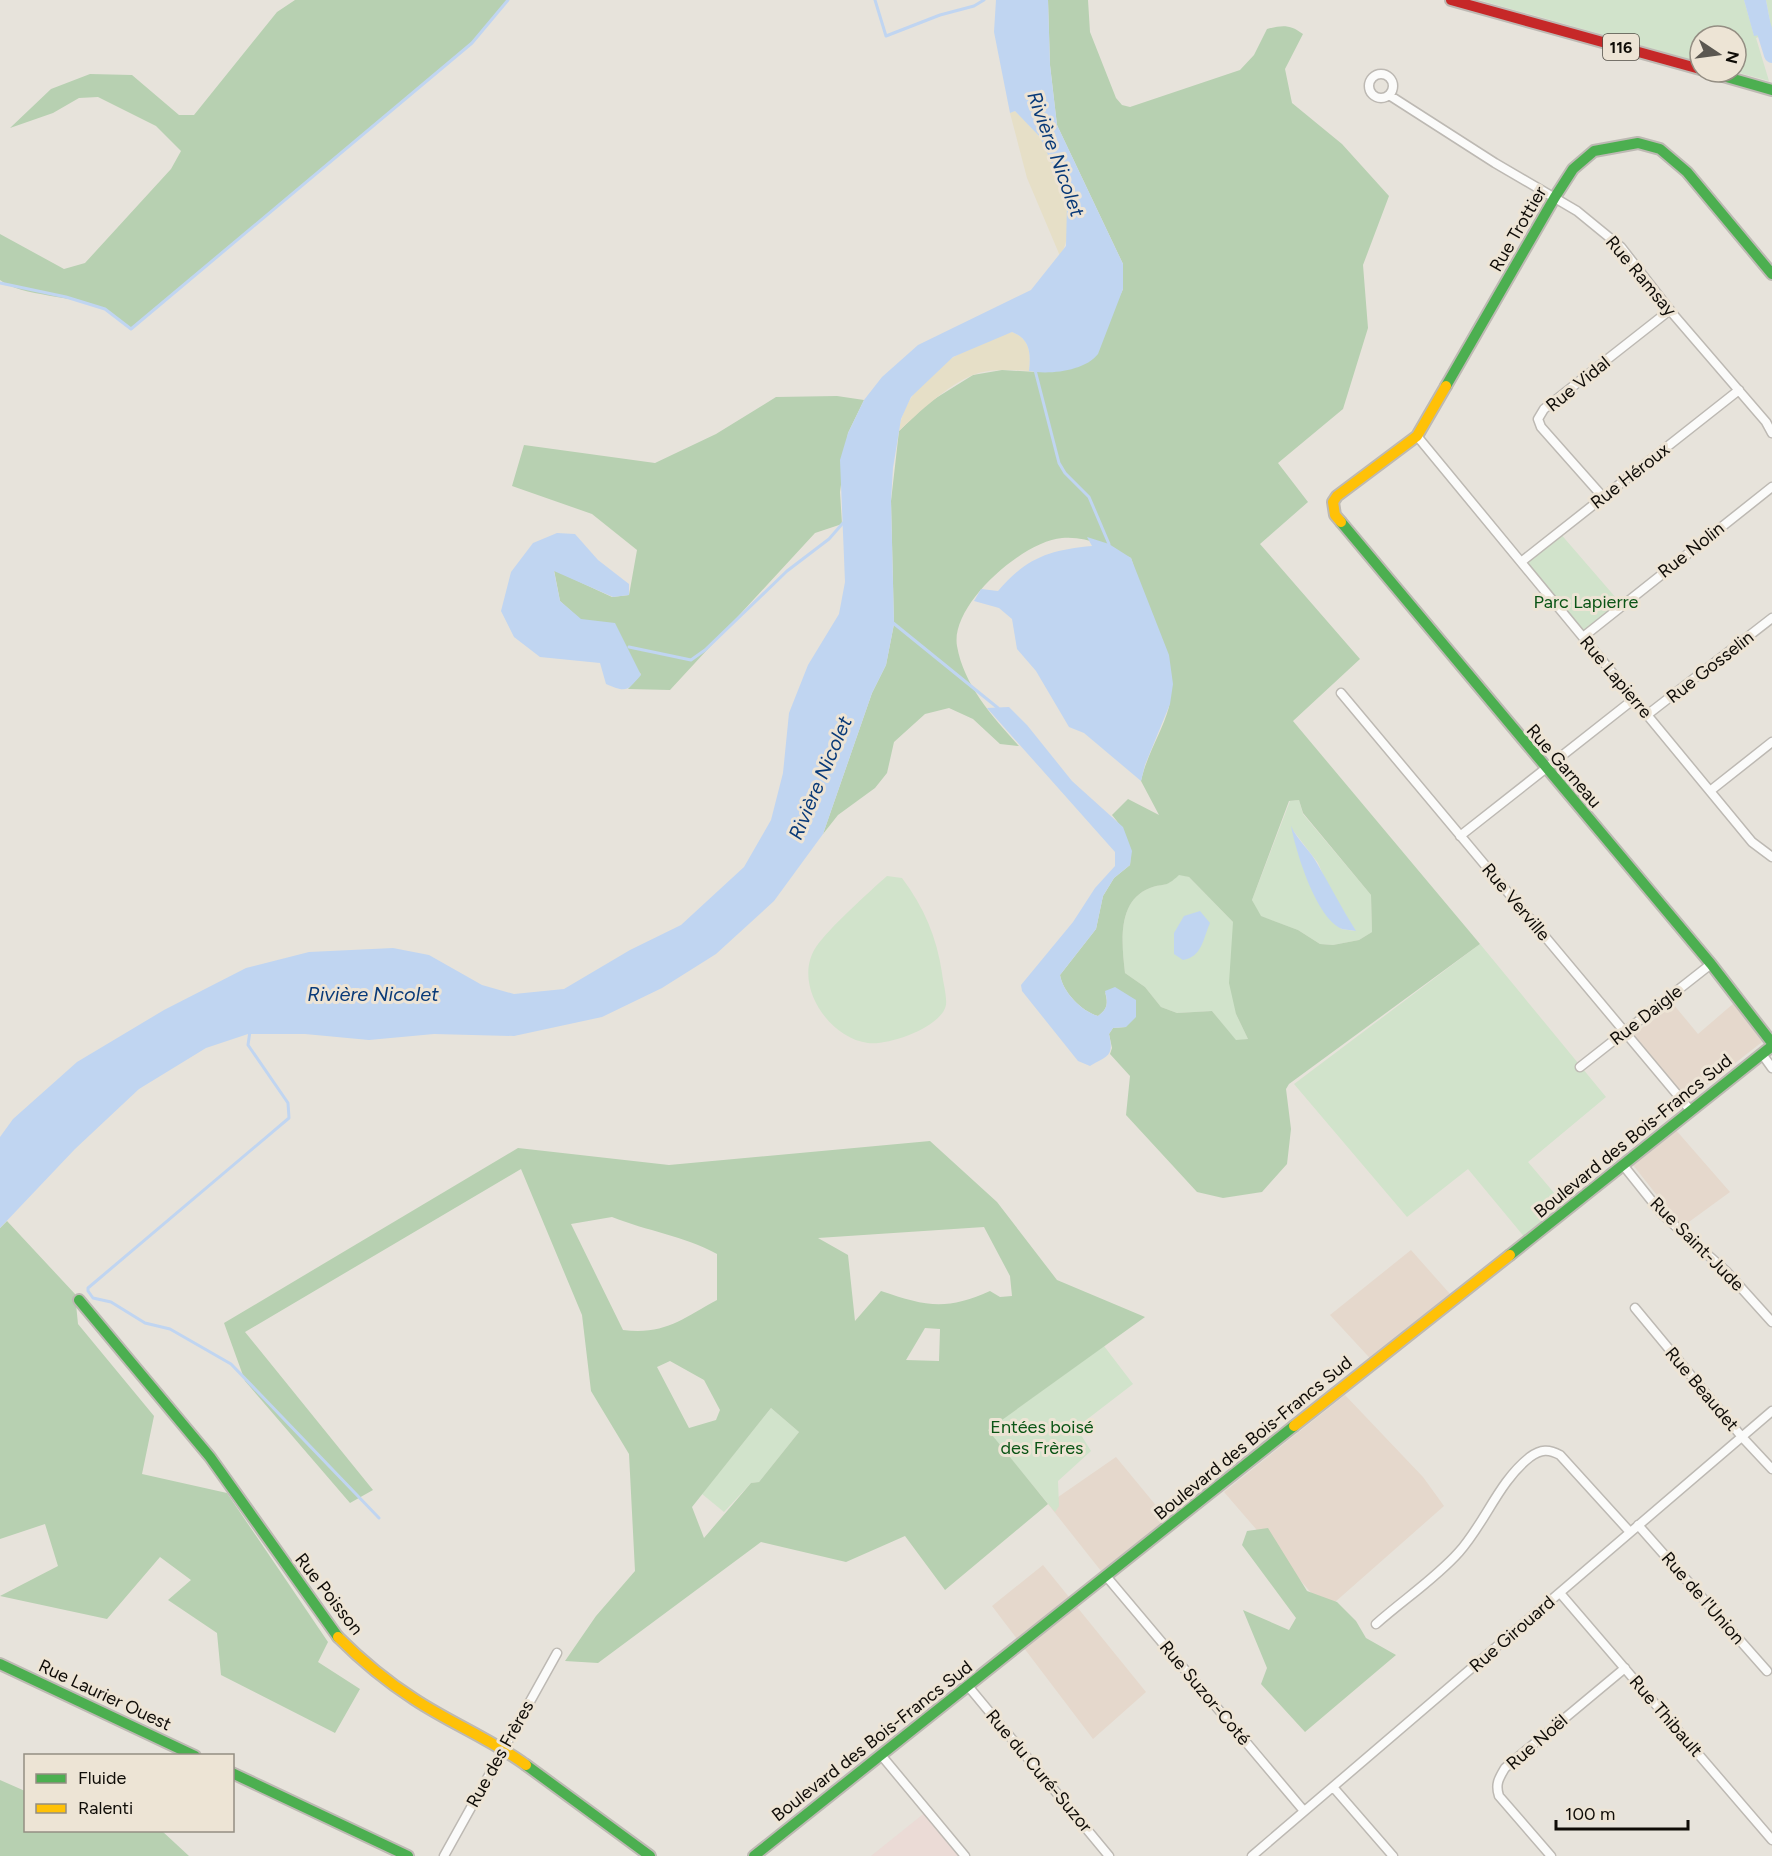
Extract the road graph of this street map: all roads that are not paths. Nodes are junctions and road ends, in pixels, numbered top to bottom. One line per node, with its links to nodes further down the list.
1 (1451, 0): 2 (street, 116)
2 (1688, 66)
3 (1748, 82): 4 (street)
4 (1772, 90)
5 (1389, 95): 6 (street, Rue Ramsay)
6 (1555, 197): 7 (street, Rue Trottier); 8 (street, Rue Ramsay); 11 (street, Rue Trottier)
7 (1772, 274)
8 (1670, 310): 9 (street, Rue Ramsay); 13 (street, Rue Vidal)
9 (1739, 390): 10 (street, Rue Ramsay); 13 (street, Rue Héroux)
10 (1772, 433)
11 (1417, 436): 14 (street, Rue Trottier); 15 (street, Rue Lapierre)
12 (1772, 487): 17 (street, Rue Nolin)
13 (1603, 497): 15 (street, Rue Héroux)
14 (1333, 509): 22 (street, Rue Garneau)
15 (1521, 562): 17 (street, Rue Lapierre)
16 (1772, 618): 20 (street, Rue Gosselin)
17 (1582, 637): 19 (street, Rue Lapierre)
18 (1341, 693): 24 (street, Rue Verville)
19 (1634, 699): 20 (street, Rue Lapierre); 22 (street)
20 (1647, 715): 23 (street, Rue Lapierre)
21 (1772, 742): 23 (street)
22 (1545, 769): 24 (street); 26 (street, Rue Garneau)
23 (1710, 791): 25 (street, Rue Lapierre)
24 (1460, 836): 27 (street, Rue Verville)
25 (1772, 857)
26 (1711, 964): 27 (street, Rue Daigle); 28 (street, Rue Garneau)
27 (1625, 1032): 30 (street, Rue Daigle); 32 (street, Rue Verville)
28 (1772, 1045): 29 (street, Boulevard des Bois-Francs Sud)
29 (1762, 1054): 31 (street); 32 (street, Boulevard des Bois-Francs Sud)
30 (1580, 1067)
31 (1772, 1068)
32 (1691, 1111): 33 (street, Boulevard des Bois-Francs Sud)
33 (1623, 1165): 36 (street, Rue Saint-Jude); 42 (street, Boulevard des Bois-Francs Sud)
34 (79, 1300): 50 (street, Rue Poisson)
35 (1635, 1308): 38 (street, Rue Beaudet)
36 (1772, 1322)
37 (1772, 1411): 38 (street, Rue Girouard)
38 (1742, 1437): 39 (street, Rue Beaudet); 40 (street, Rue Girouard)
39 (1772, 1469)
40 (1638, 1525): 41 (street, Rue Girouard); 48 (street, Rue de l'Union)
41 (1630, 1532): 43 (street, Rue Girouard); 44 (street)
42 (1106, 1576): 49 (street, Boulevard des Bois-Francs Sud); 55 (street, Rue Suzor-Coté)
43 (1560, 1593): 47 (street, Rue Thibault); 54 (street, Rue Girouard)
44 (1376, 1624)
45 (557, 1653): 50 (street, Rue des Frères)
46 (0, 1664): 51 (street, Rue Laurier Ouest)
47 (1625, 1668): 56 (street, Rue Thibault); 65 (street, Rue Noël)
48 (1767, 1671)
49 (968, 1686): 52 (street, Boulevard des Bois-Francs Sud); 62 (street, Rue du Curé-Suzor)
50 (503, 1748): 58 (street, Rue des Frères); 59 (street, Rue Poisson)
51 (193, 1754)
52 (881, 1755): 60 (street, Boulevard des Bois-Francs Sud); 61 (street)
53 (234, 1774): 57 (street)
54 (1334, 1786): 55 (street, Rue Girouard); 64 (street)
55 (1304, 1811): 63 (street, Rue Girouard)
56 (1772, 1840)
57 (408, 1856)
58 (444, 1856)
59 (650, 1856)
60 (754, 1856)
61 (965, 1856)
62 (1109, 1856)
63 (1252, 1856)
64 (1393, 1856)
65 (1551, 1856)

